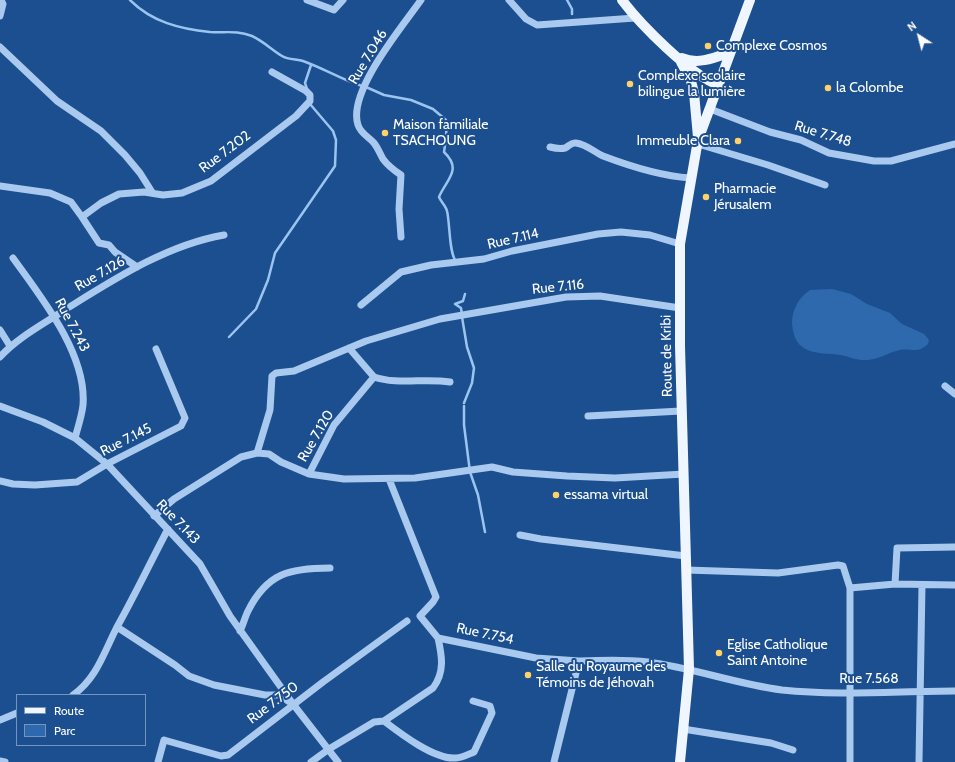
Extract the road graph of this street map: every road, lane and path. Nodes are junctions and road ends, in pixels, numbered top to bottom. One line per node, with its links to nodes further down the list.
1 (2, 0): 8 (street)
2 (307, 0): 3 (street)
3 (343, 0)
4 (421, 0): 25 (street, Rue 7.046)
5 (509, 0): 9 (street)
6 (622, 0): 9 (main road)
7 (750, 0): 11 (main road, Route de Kribi)
8 (0, 16)
9 (635, 18): 12 (main road)
10 (0, 47): 22 (street)
11 (730, 52): 12 (main road); 14 (main road, Route de Kribi)
12 (678, 57): 14 (main road); 16 (main road)
13 (272, 72): 22 (street, Rue 7.202)
14 (719, 85): 15 (main road, Route de Kribi)
15 (710, 109): 16 (main road, Route de Kribi); 17 (street, Rue 7.748)
16 (698, 142): 19 (main road, Route de Kribi); 20 (street)
17 (955, 144)
18 (550, 147): 19 (street)
19 (690, 178): 26 (main road, Route de Kribi)
20 (825, 185)
21 (0, 186): 23 (street)
22 (152, 192): 23 (street, Rue 7.202)
23 (82, 217): 28 (street)
24 (224, 235): 28 (street, Rue 7.126)
25 (401, 237)
26 (680, 244): 29 (street, Rue 7.114); 30 (main road, Route de Kribi)
27 (13, 258): 31 (street, Rue 7.243)
28 (137, 267): 31 (street, Rue 7.126)
29 (361, 305)
30 (680, 308): 34 (street, Rue 7.116); 42 (main road, Route de Kribi)
31 (53, 317): 33 (street, Rue 7.126); 44 (street, Rue 7.243)
32 (0, 330): 33 (street)
33 (10, 346): 36 (street, Rue 7.126)
34 (348, 348): 37 (street); 45 (street, Rue 7.116)
35 (156, 349): 46 (street, Rue 7.145)
36 (0, 357)
37 (374, 377): 38 (street); 47 (street, Rue 7.120)
38 (450, 382)
39 (945, 386): 40 (street)
40 (955, 394)
41 (0, 406): 44 (street, Rue 7.143)
42 (681, 411): 43 (street); 48 (main road, Route de Kribi)
43 (588, 416)
44 (75, 438): 46 (street, Rue 7.143)
45 (257, 453): 47 (street, Rue 7.120); 51 (street)
46 (107, 464): 50 (street, Rue 7.145); 51 (street, Rue 7.143)
47 (309, 474): 49 (street)
48 (684, 474): 49 (street); 55 (main road, Route de Kribi)
49 (389, 479): 65 (street)
50 (0, 481)
51 (154, 516): 52 (street, Rue 7.143)
52 (168, 529): 63 (street); 64 (street, Rue 7.143)
53 (520, 534): 55 (street)
54 (955, 547): 58 (street)
55 (686, 556): 57 (main road, Route de Kribi)
56 (330, 568): 64 (street)
57 (686, 570): 61 (street); 67 (main road, Route de Kribi)
58 (895, 584): 59 (street); 61 (street)
59 (922, 585): 60 (street); 68 (street)
60 (955, 585)
61 (850, 588): 70 (street)
62 (407, 621): 73 (street, Rue 7.750)
63 (117, 627): 71 (street); 73 (street)
64 (240, 631): 73 (street, Rue 7.143)
65 (438, 638): 66 (street, Rue 7.754); 76 (street, Rue 7.754)
66 (579, 661): 67 (street, Rue 7.754); 85 (street)
67 (689, 669): 70 (street, Rue 7.568); 77 (main road, Route de Kribi)
68 (921, 691): 69 (street, Rue 7.568); 70 (street, Rue 7.568); 88 (street)
69 (955, 691)
70 (850, 692): 87 (street)
71 (74, 694)
72 (473, 701): 76 (street)
73 (293, 704): 78 (street, Rue 7.143); 82 (street, Rue 7.750)
74 (16, 713): 75 (street)
75 (0, 720)
76 (384, 721): 78 (street, Rue 7.754)
77 (683, 729): 79 (street); 86 (main road, Route de Kribi)
78 (329, 749): 83 (street, Rue 7.754); 84 (street, Rue 7.143)
79 (793, 750)
80 (0, 761): 81 (street)
81 (5, 762)
82 (158, 762)
83 (311, 762)
84 (338, 762)
85 (554, 762)
86 (680, 762)
87 (850, 762)
88 (919, 762)

